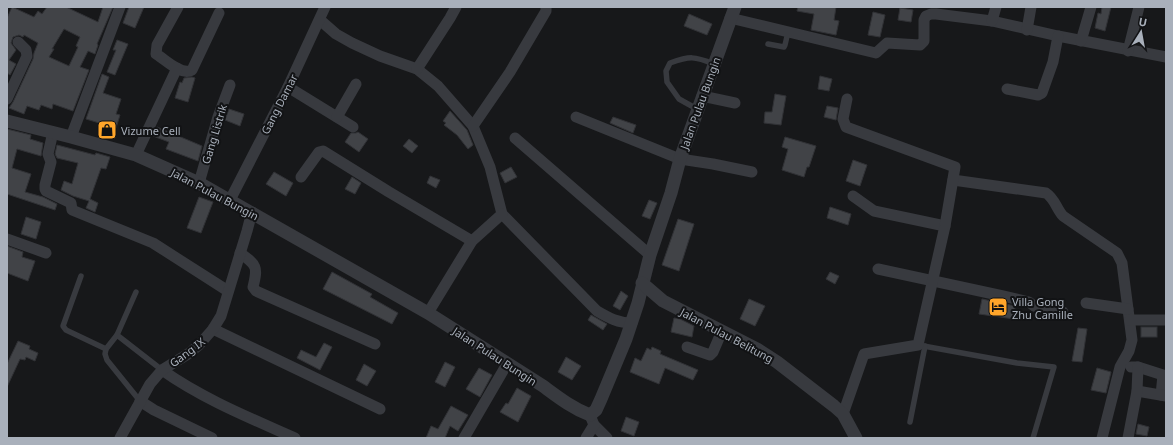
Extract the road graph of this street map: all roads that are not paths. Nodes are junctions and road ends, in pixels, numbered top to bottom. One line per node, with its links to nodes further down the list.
1 (120, 7): 40 (street)
2 (325, 7): 12 (street, Gang Damar)
3 (456, 7): 24 (street)
4 (546, 7): 37 (street)
5 (996, 7): 13 (street)
6 (1031, 7): 14 (street)
7 (1090, 7): 17 (street)
8 (1139, 7): 20 (street)
9 (176, 8): 23 (street)
10 (219, 13): 23 (street)
11 (732, 13): 15 (street); 22 (street, Jalan Pulau Bungin)
12 (320, 20): 24 (street); 27 (street, Gang Damar)
13 (992, 21): 14 (street); 15 (street)
14 (1027, 30): 16 (street)
15 (788, 32): 19 (lane)
16 (1058, 36): 17 (street); 28 (street)
17 (1081, 41): 20 (street)
18 (18, 42): 31 (street)
19 (768, 44)
20 (1128, 51): 21 (street)
21 (1166, 58)
22 (714, 64): 29 (street, Jalan Pulau Bungin); 33 (lane)
23 (177, 68): 42 (street)
24 (417, 69): 37 (street)
25 (356, 84): 34 (street)
26 (230, 85): 47 (street, Gang Listrik)
27 (288, 87): 34 (street); 49 (street, Gang Damar)
28 (1007, 89)
29 (702, 96): 32 (street); 33 (street, Jalan Pulau Bungin)
30 (847, 98): 46 (street)
31 (7, 99)
32 (735, 103)
33 (697, 109): 43 (street, Jalan Pulau Bungin)
34 (337, 117): 38 (street)
35 (576, 117): 43 (street)
36 (7, 121): 39 (street, Jalan Pulau Bungin)
37 (473, 126): 51 (street)
38 (353, 127)
39 (53, 132): 40 (street, Jalan Pulau Bungin); 62 (street)
40 (71, 137): 42 (street, Jalan Pulau Bungin)
41 (515, 138): 57 (street)
42 (136, 155): 47 (street, Jalan Pulau Bungin)
43 (680, 158): 44 (street); 57 (street, Jalan Pulau Bungin)
44 (752, 172)
45 (301, 177): 54 (street)
46 (953, 180): 52 (street); 67 (street)
47 (199, 183): 49 (street, Jalan Pulau Bungin)
48 (853, 196): 52 (street)
49 (230, 200): 50 (street, Jalan Pulau Bungin)
50 (252, 212): 56 (street, Gang IX); 68 (street, Jalan Pulau Bungin)
51 (502, 214): 54 (street); 73 (street)
52 (945, 226): 60 (street)
53 (7, 239): 55 (street)
54 (472, 241): 68 (street)
55 (46, 253)
56 (240, 253): 62 (street, Gang IX); 76 (street)
57 (650, 255): 61 (street, Jalan Pulau Bungin)
58 (878, 269): 60 (street)
59 (81, 276): 79 (lane)
60 (932, 280): 69 (street); 77 (street)
61 (642, 284): 64 (street, Jalan Pulau Belitung); 65 (street, Jalan Pulau Bungin)
62 (228, 291): 72 (street, Gang IX)
63 (136, 292): 74 (lane)
64 (663, 301): 65 (street); 75 (street, Jalan Pulau Belitung)
65 (638, 303): 73 (street, Jalan Pulau Bungin)
66 (1086, 303): 67 (street)
67 (1128, 309): 70 (street)
68 (428, 312): 80 (street, Jalan Pulau Bungin)
69 (1063, 312)
70 (1130, 320): 71 (street); 81 (street)
71 (1166, 320)
72 (213, 329): 83 (street, Gang IX); 87 (street)
73 (629, 330): 89 (street, Jalan Pulau Bungin)
74 (117, 335): 79 (lane); 83 (lane)
75 (718, 340): 78 (street); 88 (street, Jalan Pulau Belitung)
76 (375, 344)
77 (922, 346): 88 (street); 90 (lane); 98 (lane)
78 (687, 347)
79 (106, 349): 86 (lane)
80 (507, 364): 89 (street, Jalan Pulau Bungin); 94 (street)
81 (1120, 367): 82 (street); 99 (street)
82 (1138, 367): 84 (street); 85 (street)
83 (162, 370): 86 (street, Gang IX); 93 (street)
84 (1137, 391): 85 (street); 100 (street)
85 (1163, 396)
86 (140, 401): 91 (street, Gang IX); 92 (street)
87 (380, 409)
88 (843, 414): 97 (street, Jalan Pulau Belitung)
89 (592, 420): 95 (street); 96 (street)
90 (910, 422)
91 (120, 438)
92 (212, 438)
93 (296, 438)
94 (464, 438)
95 (586, 438)
96 (607, 438)
97 (856, 438)
98 (1033, 438)
99 (1102, 438)
100 (1128, 438)

